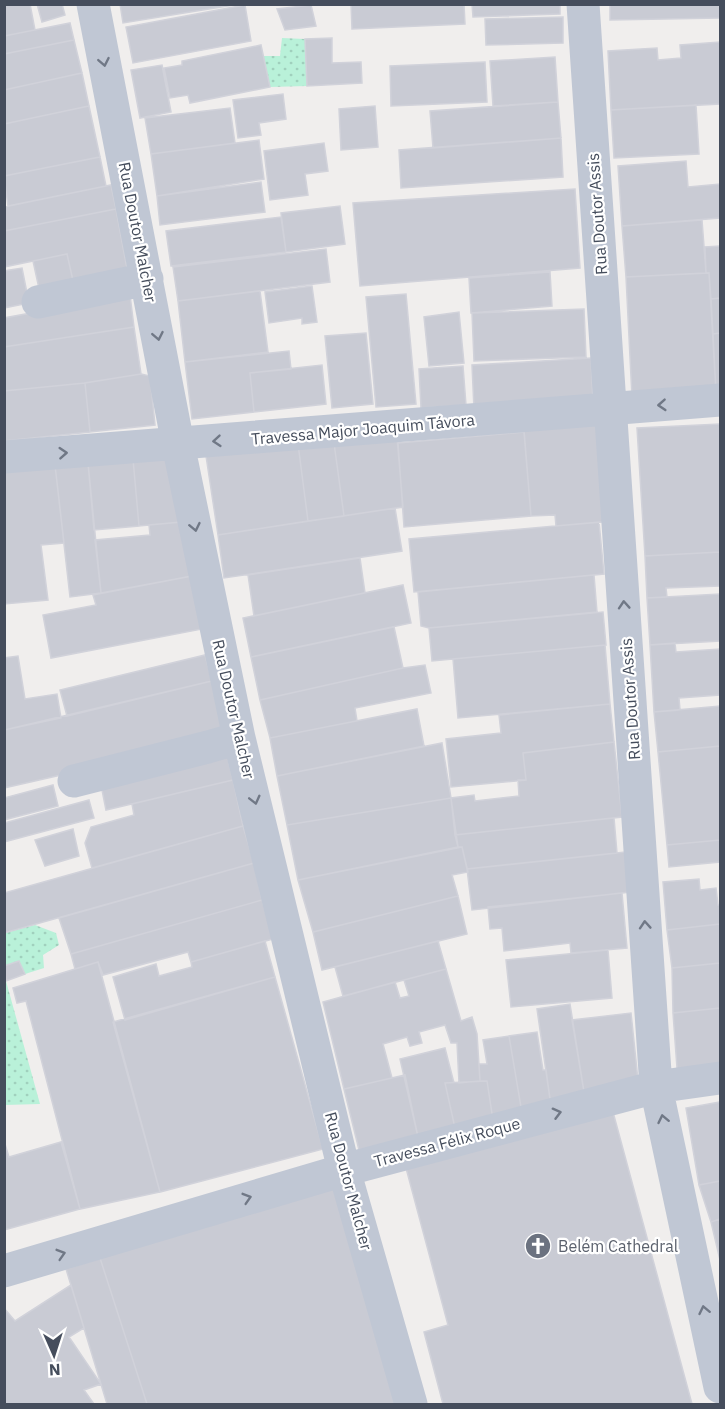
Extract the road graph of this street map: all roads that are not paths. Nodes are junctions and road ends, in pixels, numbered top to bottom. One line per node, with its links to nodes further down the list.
1 (93, 4): 3 (street, Rua Doutor Malcher, one-way to 3)
2 (583, 4): 6 (street, Rua Doutor Assis)
3 (147, 279): 4 (street); 7 (street, Rua Doutor Malcher, one-way to 7)
4 (38, 302)
5 (720, 400): 6 (street, Travessa Major Joaquim Távora, one-way to 6)
6 (610, 409): 7 (street, Travessa Major Joaquim Távora, one-way to 7); 12 (street, Rua Doutor Assis, one-way to 6)
7 (178, 444): 8 (street, Travessa Major Joaquim Távora, one-way to 7); 9 (street, Rua Doutor Malcher, one-way to 9)
8 (4, 457)
9 (238, 738): 10 (street); 13 (street, Rua Doutor Malcher, one-way to 13)
10 (74, 781)
11 (720, 1078): 12 (street, Travessa Félix Roque)
12 (656, 1087): 13 (street, Travessa Félix Roque, one-way to 12); 15 (street, Rua Doutor Assis, one-way to 12)
13 (344, 1170): 14 (street, Travessa Félix Roque, one-way to 13); 16 (street, Rua Doutor Malcher)
14 (4, 1271)
15 (720, 1387)
16 (411, 1404)

